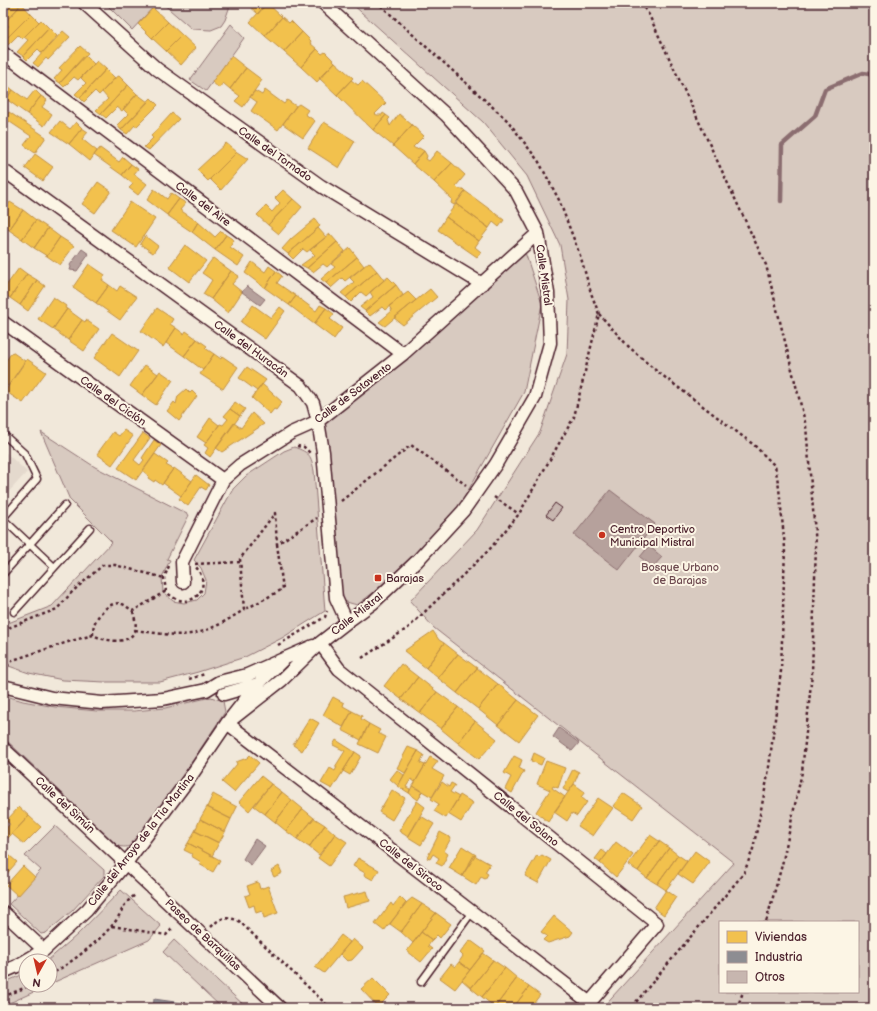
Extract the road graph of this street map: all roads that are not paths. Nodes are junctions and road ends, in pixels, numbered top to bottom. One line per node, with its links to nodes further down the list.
1 (84, 3): 6 (street, Calle del Tornado)
2 (323, 3): 5 (street, Calle Mistral)
3 (3, 53): 8 (street, Calle del Aire)
4 (3, 170): 9 (street, Calle del Huracán)
5 (538, 233): 6 (street, Calle de Sotavento); 20 (street, Calle Mistral)
6 (482, 284): 8 (street, Calle de Sotavento)
7 (3, 322): 11 (street, Calle del Ciclón)
8 (403, 354): 9 (street, Calle de Sotavento)
9 (318, 421): 11 (street, Calle de Sotavento); 20 (street, Calle del Huracán)
10 (3, 434): 13 (lane)
11 (223, 480): 18 (street, Calle de Sotavento)
12 (65, 505): 15 (lane)
13 (3, 519): 15 (lane)
14 (90, 528): 16 (lane)
15 (30, 544): 16 (lane); 17 (lane)
16 (54, 567): 19 (lane)
17 (3, 574)
18 (183, 582)
19 (14, 612)
20 (347, 622): 21 (street, Calle Mistral)
21 (320, 643): 22 (street); 23 (street); 36 (street, Calle del Solano)
22 (285, 658): 24 (street); 26 (street)
23 (282, 680): 24 (street); 28 (street)
24 (257, 685): 27 (street); 28 (street)
25 (3, 686): 26 (street)
26 (206, 690): 27 (street)
27 (224, 694): 28 (street)
28 (227, 723): 30 (street, Calle del Arroyo de la Tía Martina); 32 (street, Calle del Siroco)
29 (3, 748): 30 (street, Calle del Simún)
30 (126, 863): 33 (street, Calle del Arroyo de la Tía Martina); 37 (street, Paseo de Barquillas)
31 (3, 912): 33 (street)
32 (472, 912): 35 (lane); 36 (street, Calle del Siroco)
33 (44, 950): 34 (street, Calle del Arroyo de la Tía Martina)
34 (3, 972)
35 (420, 982)
36 (587, 1005)
37 (280, 1008)

